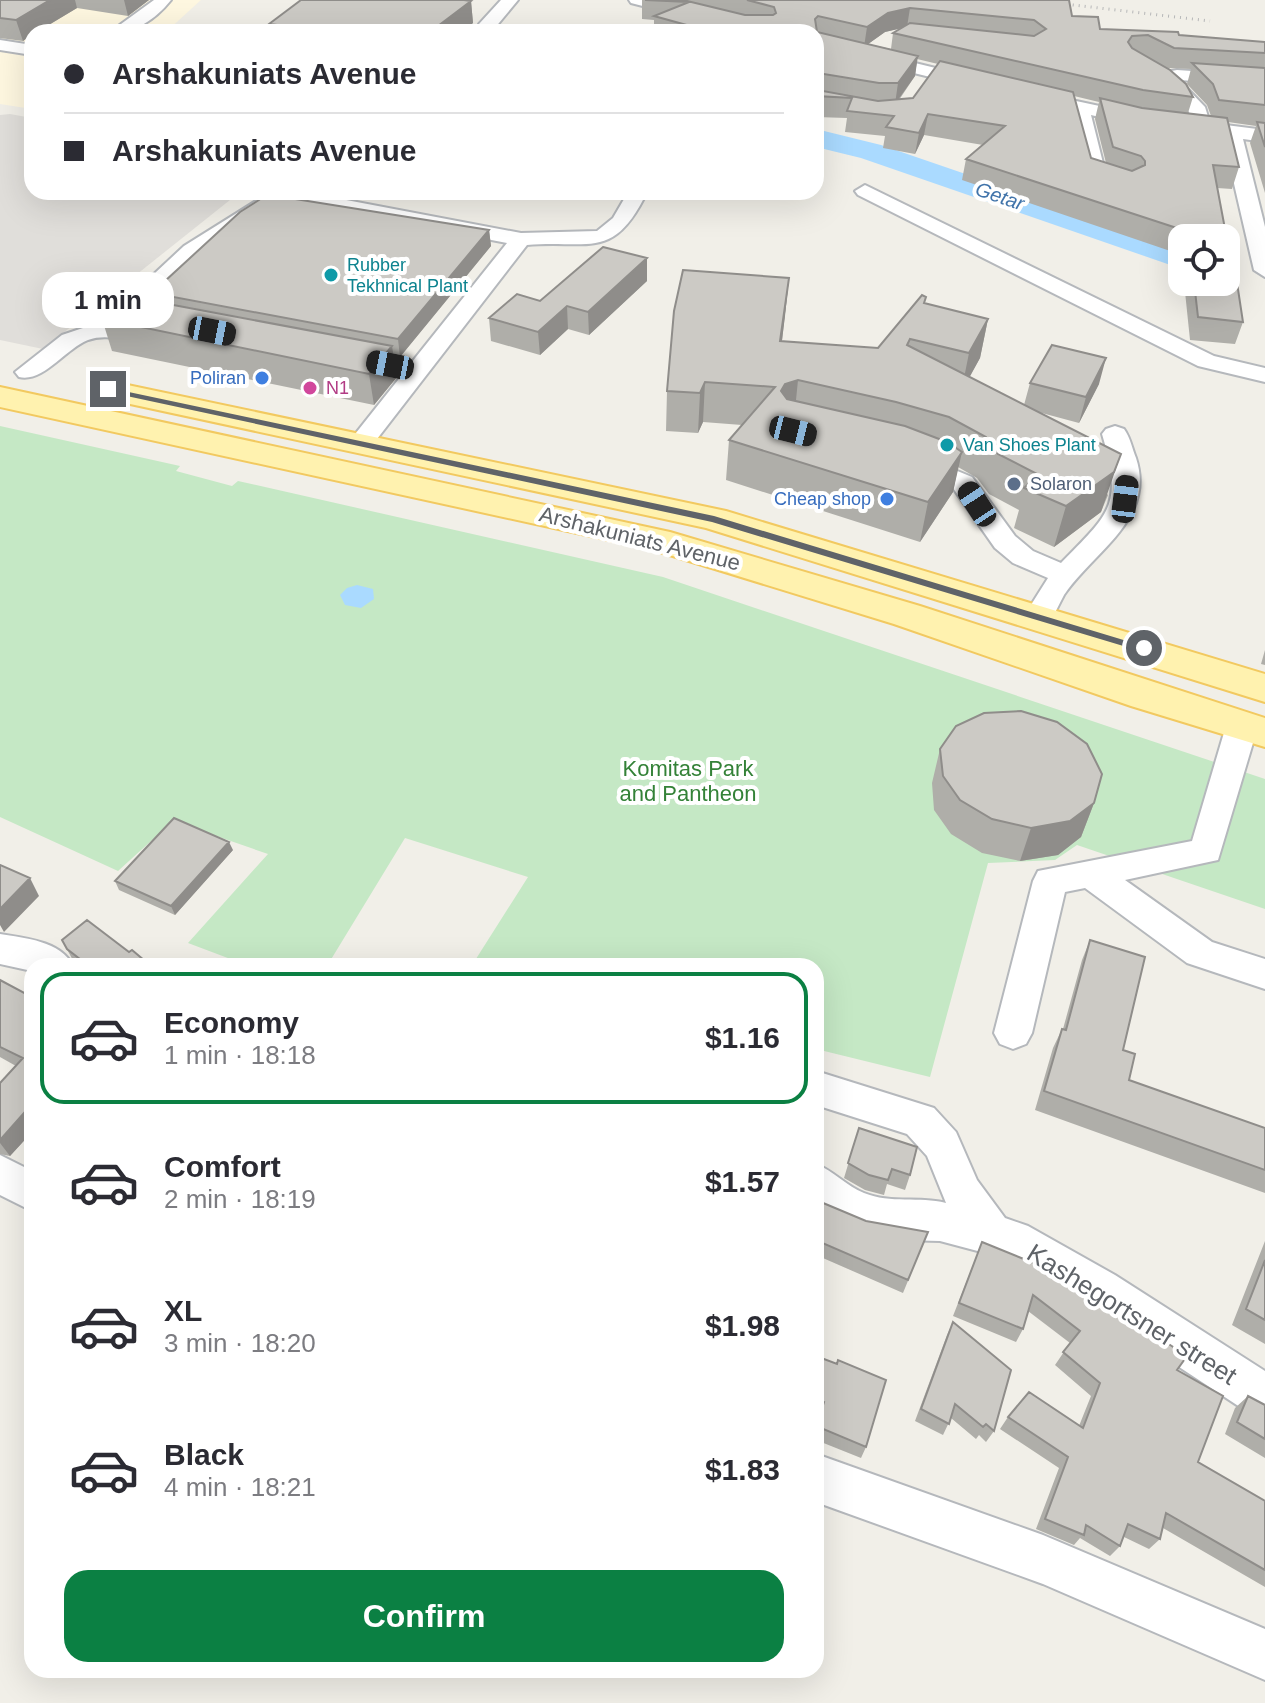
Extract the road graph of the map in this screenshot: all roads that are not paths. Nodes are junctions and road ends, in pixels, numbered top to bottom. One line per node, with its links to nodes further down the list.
1 (510, 0): 5 (street)
2 (637, 0): 6 (street)
3 (169, 11): 4 (street)
4 (131, 24)
5 (489, 24)
6 (732, 24)
7 (892, 39): 11 (street)
8 (0, 45): 10 (street)
9 (824, 46): 11 (street)
10 (24, 49)
11 (867, 57): 15 (street)
12 (1146, 68): 13 (street)
13 (1166, 77): 14 (street); 18 (street)
14 (1265, 81)
15 (990, 86)
16 (1020, 94): 17 (street)
17 (1080, 108): 18 (street); 21 (street)
18 (1202, 129): 19 (street)
19 (1232, 134): 20 (street); 27 (street)
20 (1265, 136)
21 (1127, 184)
22 (865, 191): 33 (street)
23 (320, 200): 28 (street)
24 (353, 200): 26 (street)
25 (633, 200): 26 (street)
26 (521, 239): 32 (street)
27 (1265, 270)
28 (185, 326)
29 (162, 337): 31 (street)
30 (326, 353): 32 (street)
31 (14, 370): 36 (main road, Arshakuniats Avenue)
32 (420, 371): 36 (street)
33 (1265, 375)
34 (0, 397): 41 (main road, Arshakuniats Avenue)
35 (1115, 434): 38 (street)
36 (361, 443): 39 (main road, Arshakuniats Avenue)
37 (892, 456): 38 (street)
38 (1067, 576): 39 (street)
39 (1039, 616): 40 (main road, Arshakuniats Avenue)
40 (1265, 688)
41 (1253, 730): 42 (street)
42 (1091, 874): 45 (street); 46 (street)
43 (0, 949): 44 (street)
44 (40, 958)
45 (1265, 974)
46 (1013, 1033)
47 (824, 1090): 53 (street)
48 (0, 1174): 49 (street)
49 (24, 1188)
50 (824, 1190): 53 (street, Kashegortsner street)
51 (24, 1196): 52 (street)
52 (0, 1207)
53 (992, 1234): 54 (street, Kashegortsner street)
54 (1265, 1397)
55 (824, 1481): 56 (street)
56 (1265, 1655)

